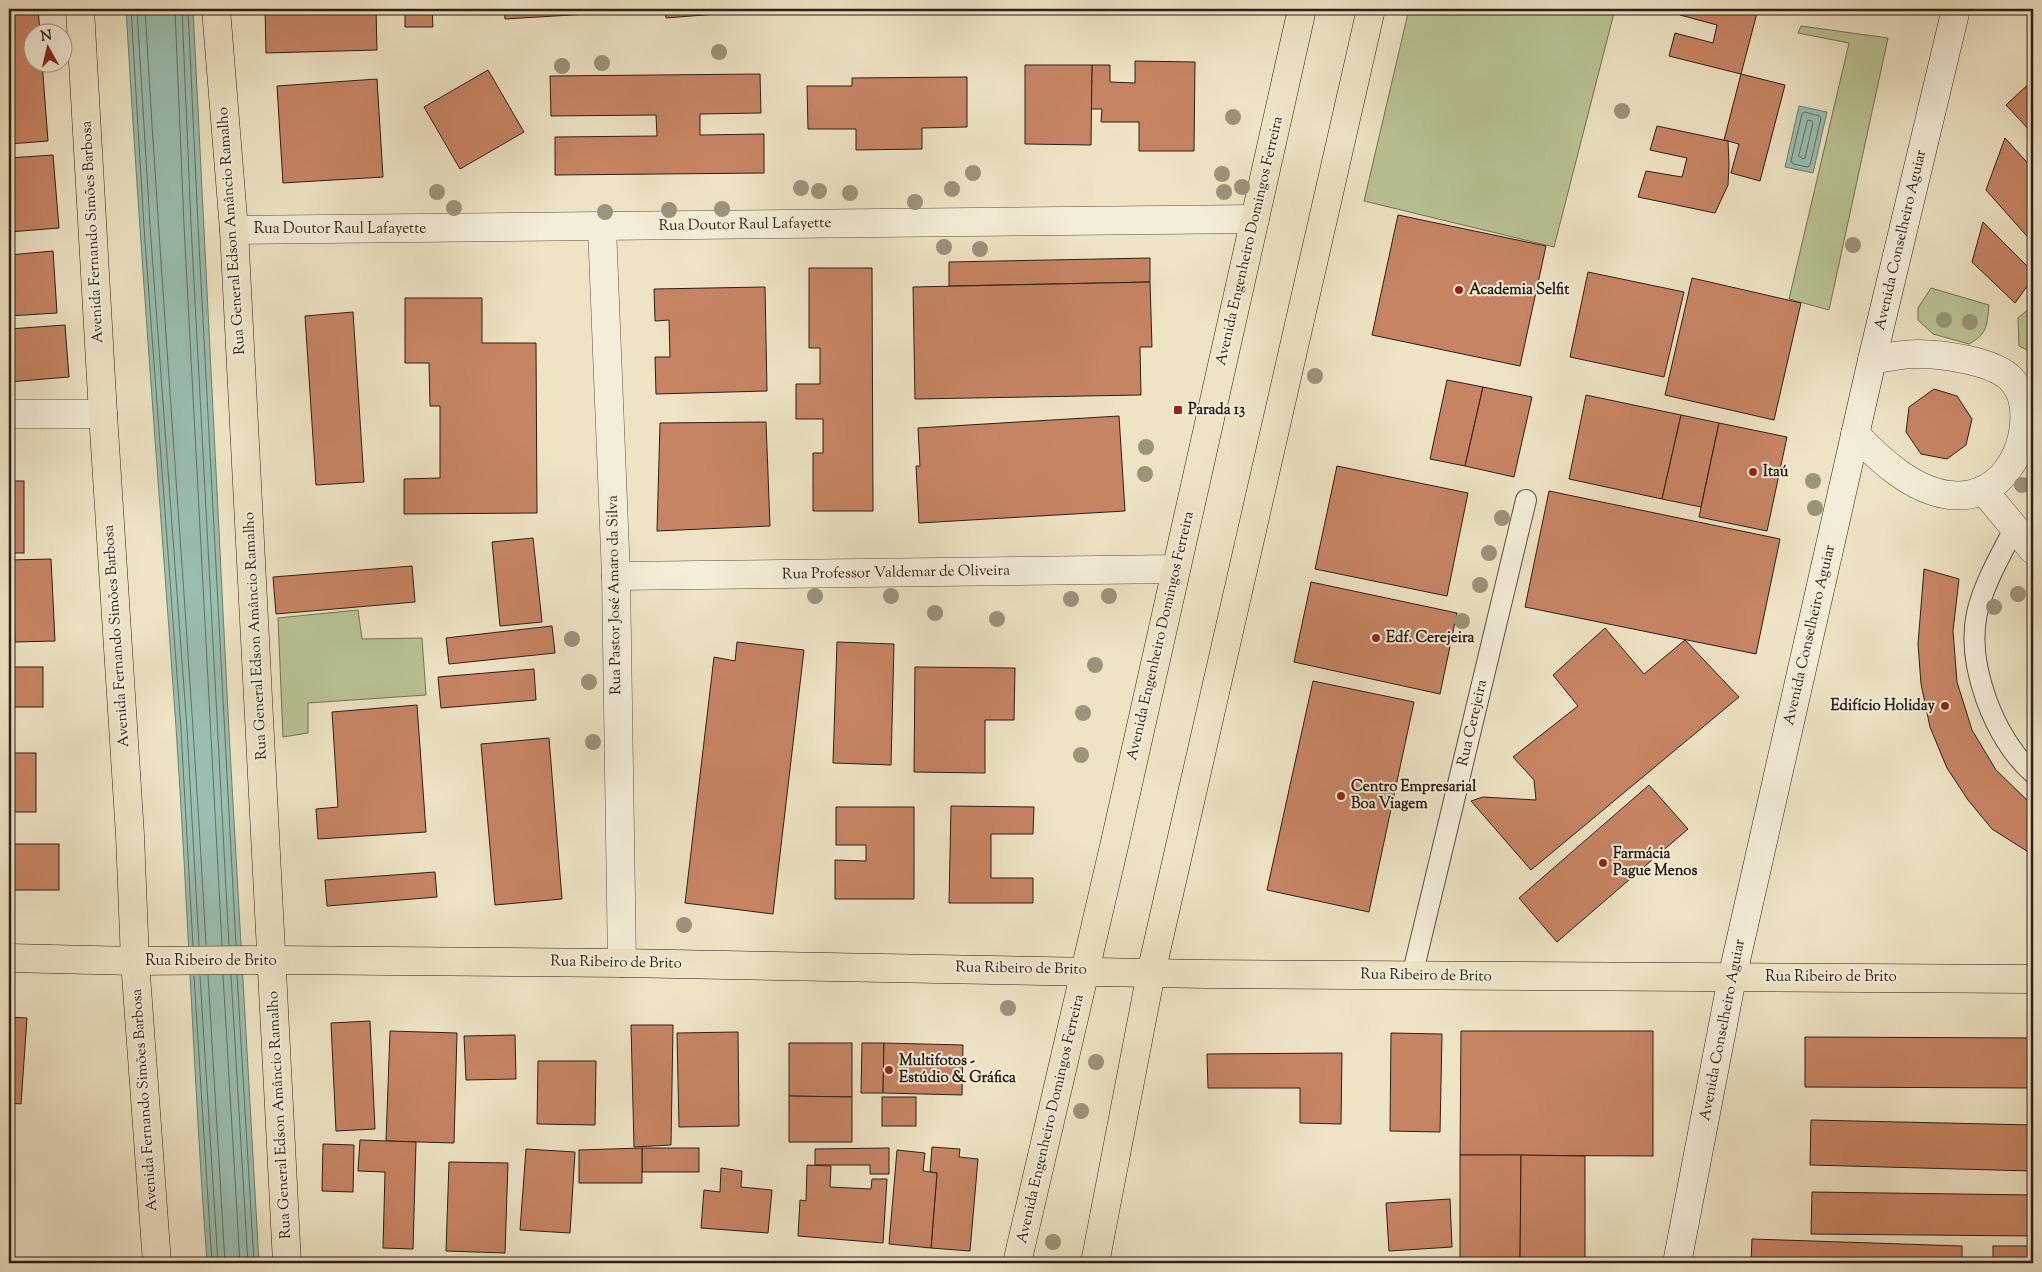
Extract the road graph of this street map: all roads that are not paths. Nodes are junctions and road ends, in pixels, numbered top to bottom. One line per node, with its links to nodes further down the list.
1 (80, 9): 12 (main road, Avenida Fernando Simões Barbosa)
2 (216, 9): 8 (main road, Rua General Edson Amâncio Ramalho)
3 (1302, 9): 6 (main road, Avenida Engenheiro Domingos Ferreira)
4 (1371, 9): 26 (main road)
5 (1956, 9): 9 (street, Avenida Conselheiro Aguiar)
6 (1255, 219): 7 (street, Rua Doutor Raul Lafayette); 18 (main road, Avenida Engenheiro Domingos Ferreira)
7 (602, 227): 8 (street, Rua Doutor Raul Lafayette); 19 (street, Rua Pastor José Amaro da Silva)
8 (234, 230): 22 (main road, Rua General Edson Amâncio Ramalho)
9 (1872, 360): 10 (street); 13 (street, Avenida Conselheiro Aguiar)
10 (2027, 385): 14 (street)
11 (9, 414): 12 (street)
12 (103, 414): 23 (main road, Avenida Fernando Simões Barbosa)
13 (1856, 434): 14 (street); 28 (street, Avenida Conselheiro Aguiar)
14 (1983, 490): 16 (street)
15 (1526, 500): 27 (lane, Rua Cerejeira)
16 (2014, 529): 17 (street); 20 (lane)
17 (2033, 550)
18 (1176, 569): 19 (street, Rua Professor Valdemar de Oliveira); 25 (main road, Avenida Engenheiro Domingos Ferreira)
19 (616, 576): 24 (street, Rua Pastor José Amaro da Silva)
20 (2033, 773)
21 (9, 958): 23 (main road, Rua Ribeiro de Brito)
22 (261, 960): 23 (main road, Rua Ribeiro de Brito); 24 (main road, Rua Ribeiro de Brito); 31 (main road, Rua General Edson Amâncio Ramalho)
23 (135, 961): 30 (main road, Avenida Fernando Simões Barbosa)
24 (622, 963): 25 (main road, Rua Ribeiro de Brito)
25 (1085, 971): 26 (main road, Rua Ribeiro de Brito); 32 (main road, Avenida Engenheiro Domingos Ferreira)
26 (1151, 973): 27 (main road, Rua Ribeiro de Brito); 33 (main road)
27 (1412, 976): 28 (main road, Rua Ribeiro de Brito)
28 (1732, 978): 29 (main road, Rua Ribeiro de Brito); 34 (street, Avenida Conselheiro Aguiar)
29 (2033, 979)
30 (157, 1263)
31 (288, 1263)
32 (1018, 1263)
33 (1095, 1263)
34 (1676, 1263)

